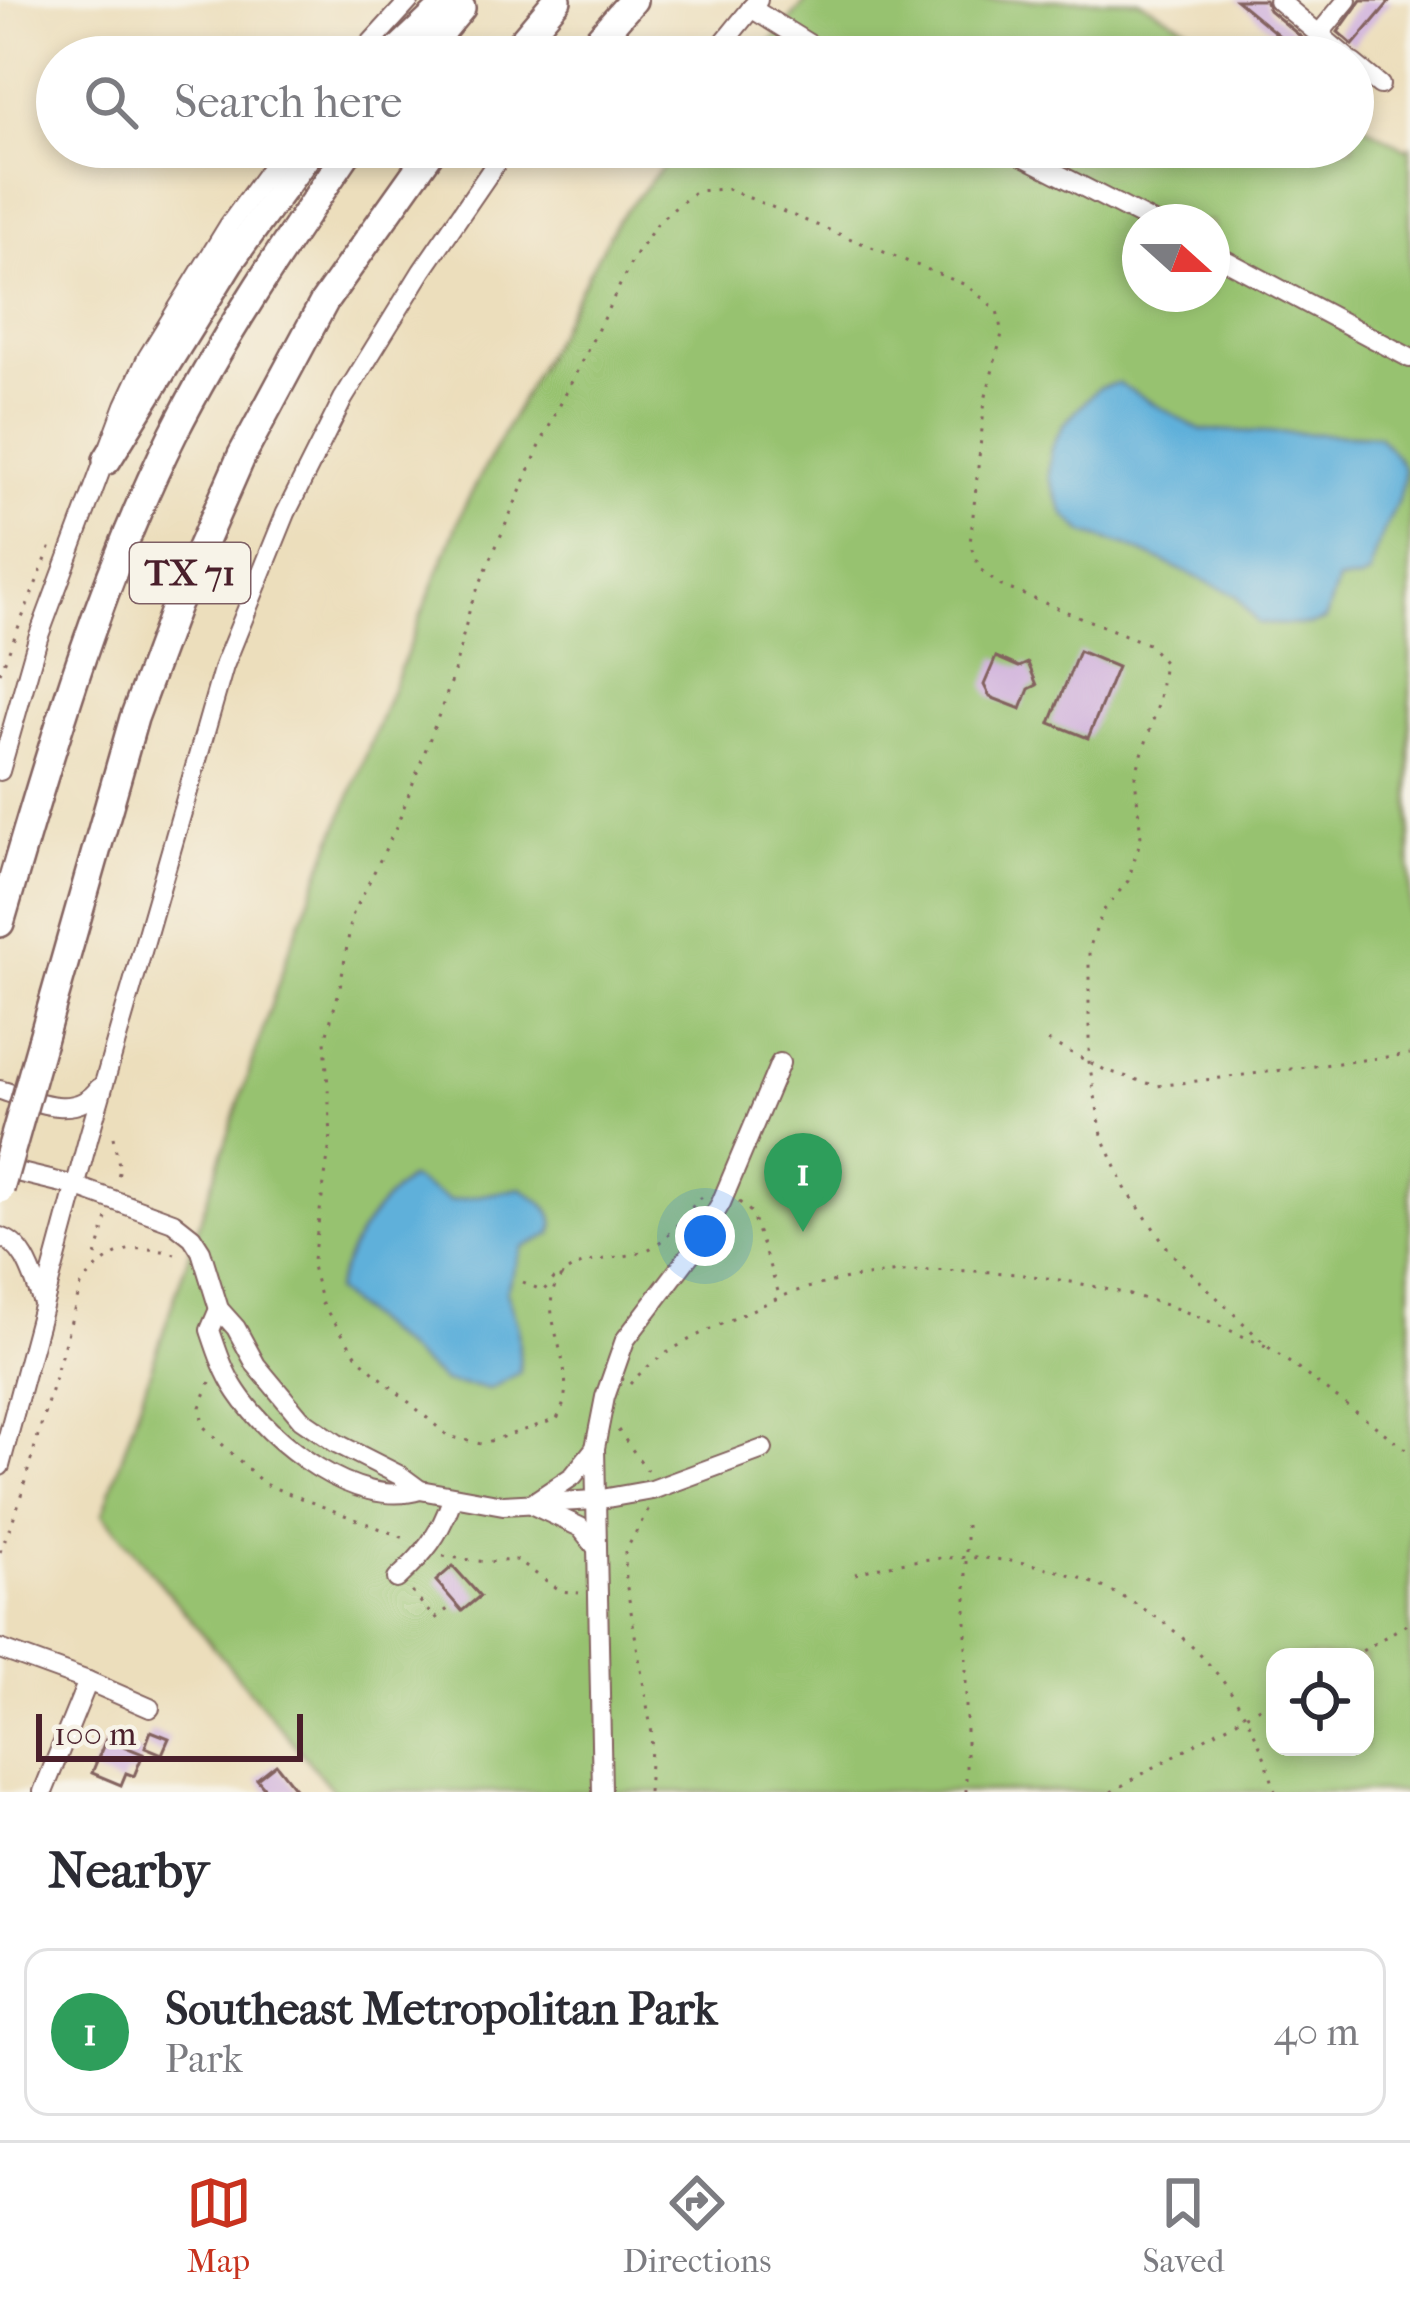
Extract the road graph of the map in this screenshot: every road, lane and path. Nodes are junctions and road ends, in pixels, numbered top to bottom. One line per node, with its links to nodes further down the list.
1 (410, 0): 10 (street)
2 (451, 0): 11 (highway)
3 (468, 0): 12 (highway)
4 (557, 0): 13 (highway)
5 (633, 0): 14 (highway)
6 (1278, 0): 9 (street)
7 (1347, 0): 9 (street)
8 (754, 4): 15 (street); 16 (street)
9 (1319, 34): 17 (street)
10 (377, 36)
11 (413, 36)
12 (438, 36)
13 (526, 36)
14 (601, 36)
15 (729, 36)
16 (800, 36)
17 (1321, 36)
18 (1374, 80): 19 (street)
19 (1380, 85)
20 (271, 168): 29 (street)
21 (298, 168): 29 (highway)
22 (337, 168): 31 (highway, TX 71)
23 (419, 168): 42 (highway, TX 71, bridge)
24 (493, 168): 36 (street)
25 (1046, 168): 26 (street)
26 (1122, 206)
27 (1230, 263): 28 (street)
28 (1410, 358)
29 (107, 460): 30 (street)
30 (0, 771)
31 (0, 923)
32 (1048, 1040): 34 (path)
33 (1410, 1054): 34 (path)
34 (1089, 1062): 46 (path); 51 (path)
35 (780, 1064): 43 (street)
36 (106, 1078): 37 (street); 41 (street)
37 (0, 1090)
38 (112, 1136): 40 (path)
39 (0, 1168): 41 (street)
40 (118, 1178)
41 (75, 1186): 49 (street); 50 (street)
42 (0, 1189)
43 (726, 1191): 46 (path); 48 (path); 57 (street)
44 (0, 1237): 49 (street)
45 (176, 1254): 69 (path)
46 (563, 1276): 47 (path)
47 (523, 1282)
48 (780, 1298): 51 (path); 53 (path)
49 (43, 1303): 60 (street)
50 (219, 1309): 55 (street); 56 (street)
51 (1267, 1346): 59 (path)
52 (211, 1381): 68 (path)
53 (631, 1383)
54 (616, 1415): 62 (path)
55 (302, 1419): 56 (street); 61 (street)
56 (284, 1443): 61 (street)
57 (595, 1448): 64 (street); 65 (street)
58 (763, 1449): 62 (street)
59 (1410, 1452)
60 (0, 1466)
61 (420, 1490): 63 (street)
62 (652, 1490): 64 (street); 75 (path)
63 (452, 1499): 65 (street); 68 (street)
64 (596, 1500): 65 (street); 67 (street)
65 (531, 1504): 67 (street)
66 (966, 1525): 70 (path)
67 (597, 1548): 73 (street)
68 (429, 1550): 72 (street); 73 (path)
69 (0, 1552)
70 (966, 1555): 71 (path); 82 (path); 86 (path)
71 (855, 1574)
72 (402, 1582): 74 (path)
73 (598, 1595): 75 (path); 84 (street)
74 (453, 1605)
75 (631, 1609): 85 (path)
76 (1410, 1622): 77 (path)
77 (1367, 1648)
78 (0, 1649): 79 (street)
79 (88, 1681): 81 (street); 83 (street)
80 (1266, 1703): 82 (path)
81 (150, 1708)
82 (1245, 1715): 87 (path); 88 (path)
83 (44, 1792)
84 (602, 1792)
85 (648, 1792)
86 (966, 1792)
87 (1111, 1792)
88 (1275, 1792)

